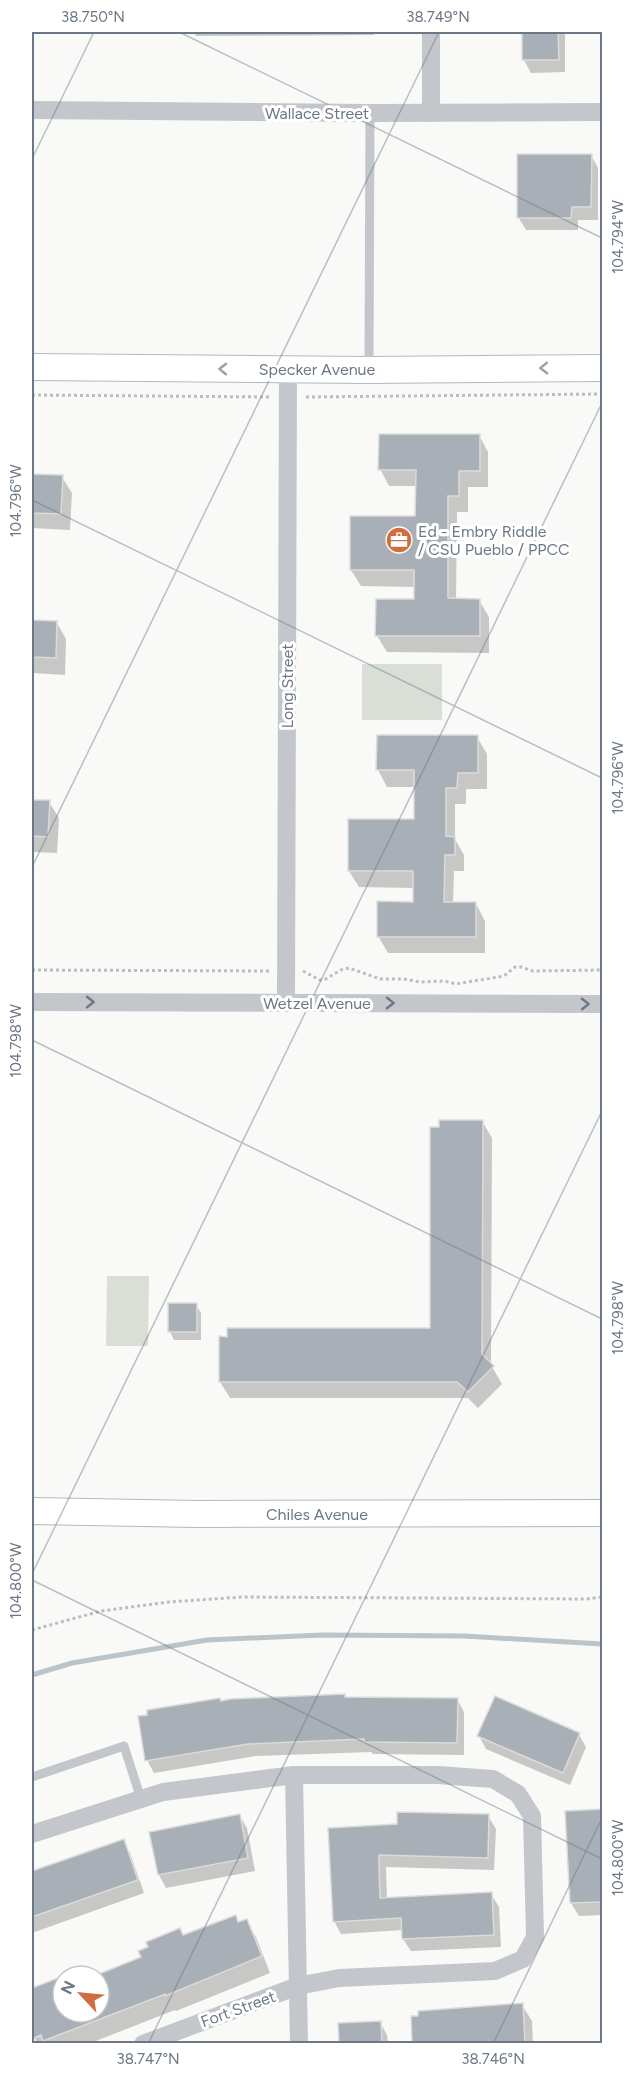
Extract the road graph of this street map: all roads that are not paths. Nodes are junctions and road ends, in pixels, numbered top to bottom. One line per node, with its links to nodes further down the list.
1 (431, 32): 3 (street)
2 (32, 110): 5 (street, Wallace Street)
3 (431, 112): 4 (street, Wallace Street); 5 (street, Wallace Street)
4 (603, 112)
5 (370, 114): 9 (lane)
6 (32, 367): 8 (street, Specker Avenue, one-way to 6)
7 (603, 368): 9 (street, Specker Avenue, one-way to 9)
8 (288, 369): 9 (street, Specker Avenue); 11 (street, Long Street)
9 (369, 370)
10 (32, 1002): 11 (street, Wetzel Avenue, one-way to 11)
11 (286, 1002): 12 (street, Wetzel Avenue, one-way to 12)
12 (603, 1004)
13 (32, 1511): 14 (street, Chiles Avenue)
14 (603, 1513)
15 (294, 1775): 17 (street, Fort Street); 19 (street); 19 (street, Fort Street)
16 (32, 1777): 17 (lane)
17 (141, 1799): 18 (street, Fort Street)
18 (32, 1834)
19 (298, 1986): 20 (street, Fort Street); 21 (street)
20 (143, 2043)
21 (299, 2043)

